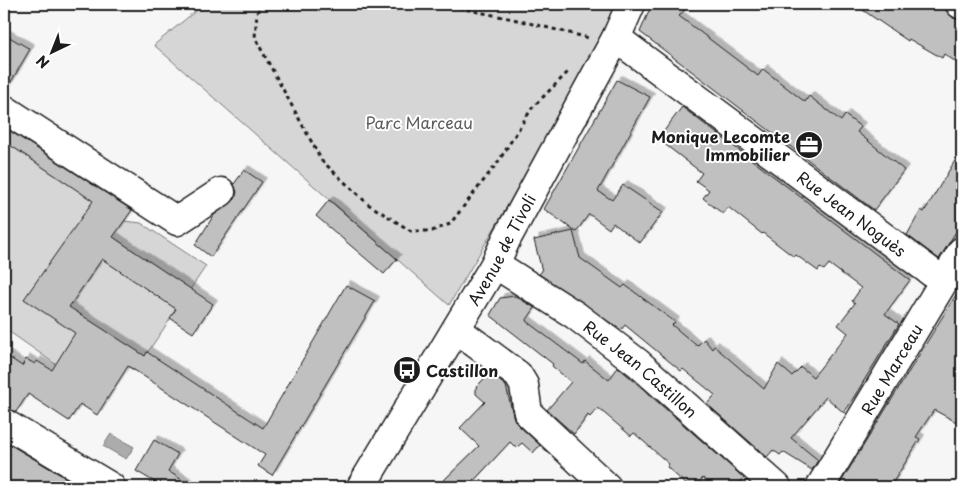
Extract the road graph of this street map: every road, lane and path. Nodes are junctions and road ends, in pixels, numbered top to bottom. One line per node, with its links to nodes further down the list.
1 (265, 4): 6 (path)
2 (452, 4): 5 (path)
3 (630, 4): 4 (street, Avenue de Tivoli)
4 (616, 38): 10 (street, Avenue de Tivoli); 11 (street, Rue Jean Noguès)
5 (589, 39)
6 (572, 68)
7 (4, 109): 8 (street)
8 (221, 192)
9 (962, 251): 11 (street, Rue Marceau)
10 (495, 264): 12 (street, Avenue de Tivoli); 17 (street, Rue Jean Castillon)
11 (943, 281): 18 (street, Rue Marceau)
12 (456, 329): 15 (street, Avenue de Tivoli); 16 (street)
13 (4, 423): 14 (street)
14 (111, 487)
15 (361, 487)
16 (608, 487)
17 (777, 487)
18 (820, 487)

